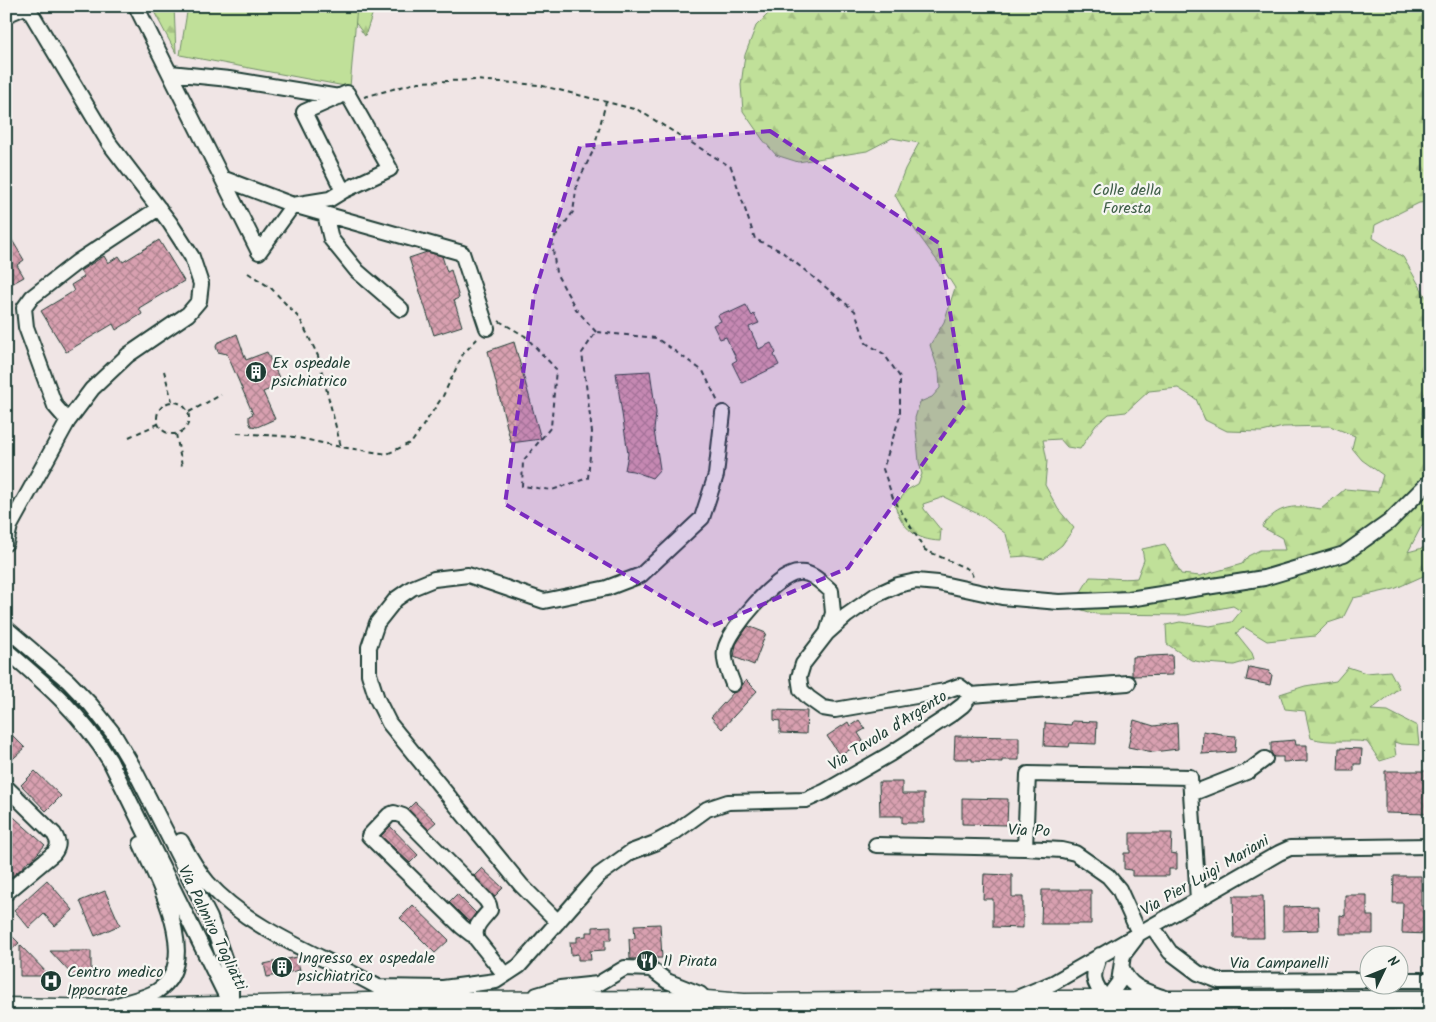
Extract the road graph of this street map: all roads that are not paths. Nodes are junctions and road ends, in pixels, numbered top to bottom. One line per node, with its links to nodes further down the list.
1 (27, 6): 3 (street); 9 (street)
2 (136, 6): 4 (street)
3 (6, 15)
4 (170, 73): 5 (street); 6 (street)
5 (345, 99): 7 (street); 7 (street)
6 (222, 178): 8 (street); 8 (street)
7 (343, 191): 8 (street)
8 (293, 205): 10 (street)
9 (159, 208): 14 (street); 14 (street)
10 (325, 214): 11 (street); 12 (street)
11 (400, 309)
12 (487, 328)
13 (723, 413): 34 (street)
14 (68, 421): 16 (street)
15 (1430, 481): 19 (street, Via Tavola d'Argento)
16 (8, 528): 17 (street)
17 (6, 543)
18 (7, 626): 26 (street, Via Palmiro Togliatti)
19 (827, 633): 22 (street); 23 (street, Via Tavola d'Argento)
20 (6, 650): 25 (street, Via Palmiro Togliatti)
21 (1128, 683): 23 (street)
22 (733, 684)
23 (971, 695): 34 (street, Via Tavola d'Argento)
24 (1265, 759): 28 (street)
25 (110, 761): 55 (street); 58 (street, Via Palmiro Togliatti)
26 (132, 765): 44 (street); 58 (street, Via Palmiro Togliatti)
27 (6, 787): 32 (street)
28 (1191, 794): 31 (street); 33 (street)
29 (876, 846): 31 (street, Via Po)
30 (1430, 846): 33 (street, Via Pier Luigi Mariani)
31 (1025, 848): 36 (street, Via Po)
32 (6, 893)
33 (1198, 900): 35 (street, Via Pier Luigi Mariani)
34 (558, 922): 40 (street, Via Tavola d'Argento)
35 (1152, 926): 36 (street, Via Pier Luigi Mariani); 41 (street, Via Campanelli)
36 (1139, 933): 38 (street, Via Pier Luigi Mariani); 39 (street)
37 (475, 935): 37 (street); 40 (street)
38 (1100, 955): 46 (street, Via Pier Luigi Mariani); 47 (street)
39 (1122, 968): 47 (street); 48 (street)
40 (505, 975): 44 (street, Via Tavola d'Argento)
41 (1358, 980)
42 (1408, 980): 43 (street)
43 (1430, 980)
44 (378, 987): 50 (street)
45 (706, 1000): 46 (main road); 51 (street); 52 (main road)
46 (1014, 1000): 54 (main road)
47 (1106, 1000): 48 (main road); 54 (main road)
48 (1172, 1000): 49 (main road)
49 (1430, 1000)
50 (403, 1002): 56 (main road); 57 (main road)
51 (536, 1002): 52 (main road); 56 (main road)
52 (554, 1002): 59 (street)
53 (6, 1007): 55 (main road)
54 (1042, 1008)
55 (107, 1009): 58 (main road)
56 (492, 1009)
57 (261, 1010): 58 (main road)
58 (234, 1011)
59 (523, 1016)

